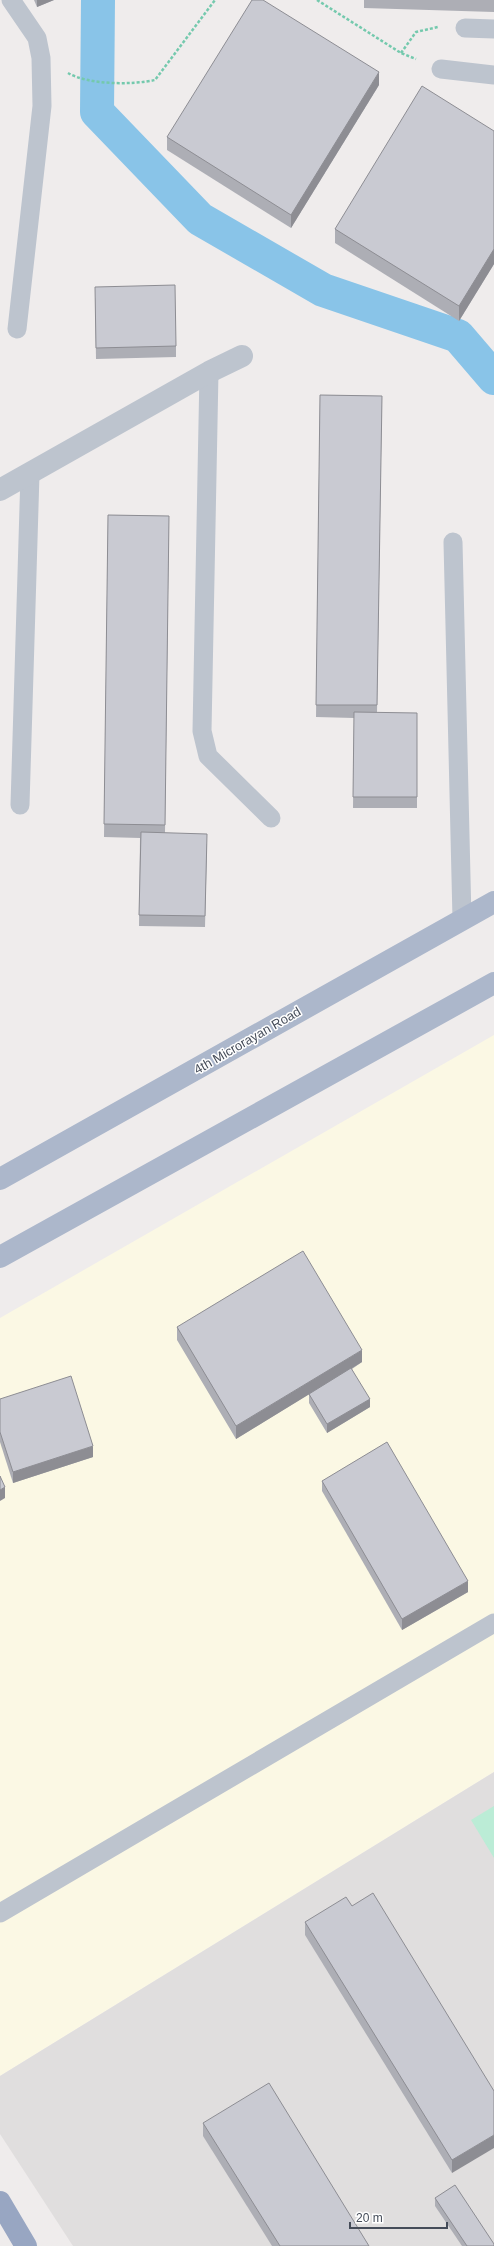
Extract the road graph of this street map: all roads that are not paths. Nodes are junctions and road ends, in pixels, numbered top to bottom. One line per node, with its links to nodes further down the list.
1 (11, 0): 6 (lane)
2 (465, 28): 3 (lane)
3 (494, 30)
4 (441, 69): 5 (lane)
5 (494, 76)
6 (17, 329)
7 (242, 356): 8 (street)
8 (209, 372): 9 (street); 13 (lane)
9 (30, 474): 10 (street); 12 (lane)
10 (0, 490)
11 (453, 542): 15 (lane)
12 (20, 805)
13 (271, 818)
14 (494, 902): 15 (main road, 4th Microrayan Road)
15 (462, 919): 17 (main road, 4th Microrayan Road)
16 (494, 983): 18 (main road)
17 (0, 1178)
18 (0, 1257)
19 (494, 1623): 20 (lane)
20 (0, 1913)
21 (0, 2202): 22 (highway)
22 (26, 2246)

